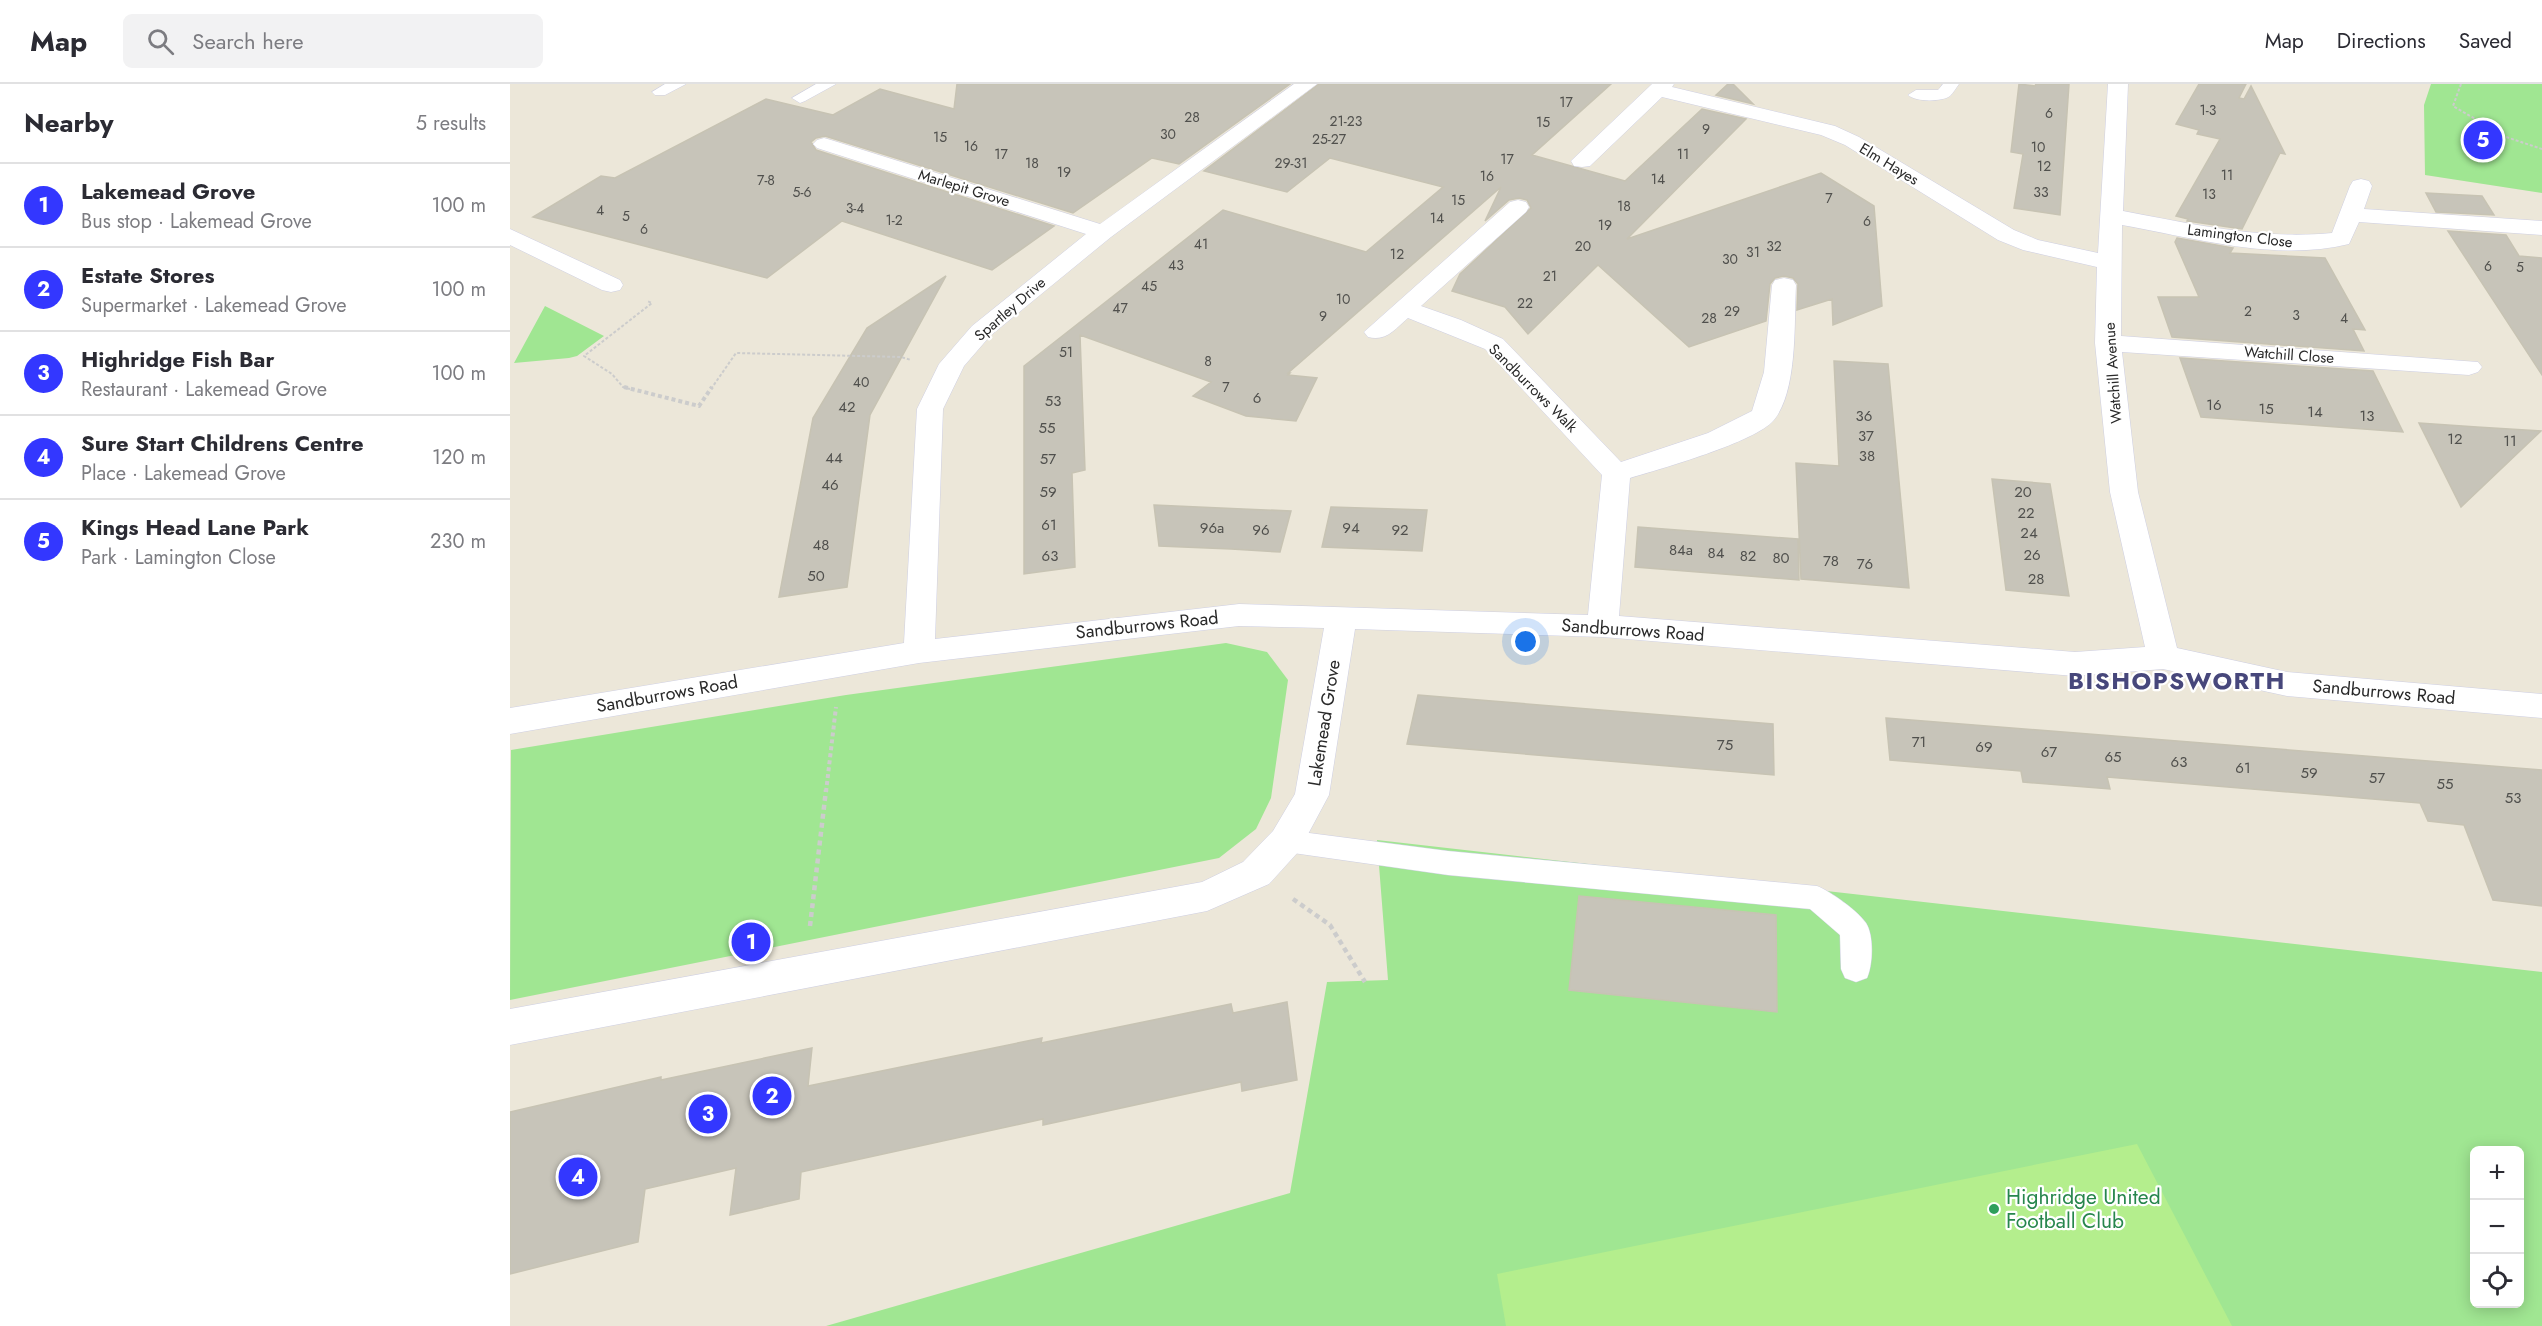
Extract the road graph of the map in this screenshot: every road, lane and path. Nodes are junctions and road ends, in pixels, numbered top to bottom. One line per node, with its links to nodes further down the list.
1 (678, 84): 8 (lane)
2 (828, 84): 10 (lane)
3 (1307, 84): 19 (street, Spartley Drive)
4 (1951, 84): 9 (lane)
5 (2118, 84): 17 (street, Watchill Avenue)
6 (2461, 84): 12 (path)
7 (1662, 87): 13 (street, Elm Hayes); 21 (street, Elm Hayes)
8 (660, 92)
9 (1916, 96)
10 (800, 98)
11 (824, 144): 19 (street, Marlepit Grove)
12 (2542, 149)
13 (1582, 161)
14 (2361, 186): 16 (street, Lamington Close)
15 (1518, 207): 24 (street)
16 (2350, 215): 17 (street, Lamington Close); 18 (street)
17 (2114, 216): 21 (street, Watchill Avenue)
18 (2542, 228)
19 (1103, 232): 28 (street, Spartley Drive)
20 (510, 236): 22 (street)
21 (2109, 262): 26 (street, Watchill Avenue)
22 (611, 285): 28 (path)
23 (1784, 285): 29 (street)
24 (1404, 309): 25 (street); 29 (street, Sandburrows Walk)
25 (1377, 332)
26 (2109, 343): 27 (street, Watchill Close); 33 (street, Watchill Avenue)
27 (2469, 368)
28 (948, 372): 32 (street, Spartley Drive)
29 (1617, 474): 31 (street)
30 (1341, 619): 31 (street, Sandburrows Road); 32 (street, Sandburrows Road); 37 (street, Lakemead Grove)
31 (1604, 626): 33 (street, Sandburrows Road)
32 (919, 652): 34 (street, Sandburrows Road)
33 (2163, 657): 35 (street, Sandburrows Road)
34 (843, 665): 36 (street, Sandburrows Road); 40 (path)
35 (2542, 706)
36 (510, 721)
37 (1286, 841): 38 (street, Lakemead Grove); 39 (lane)
38 (1256, 873): 40 (street, Lakemead Grove); 41 (path)
39 (1856, 969)
40 (808, 971): 42 (street, Lakemead Grove)
41 (1365, 982)
42 (510, 1027)

